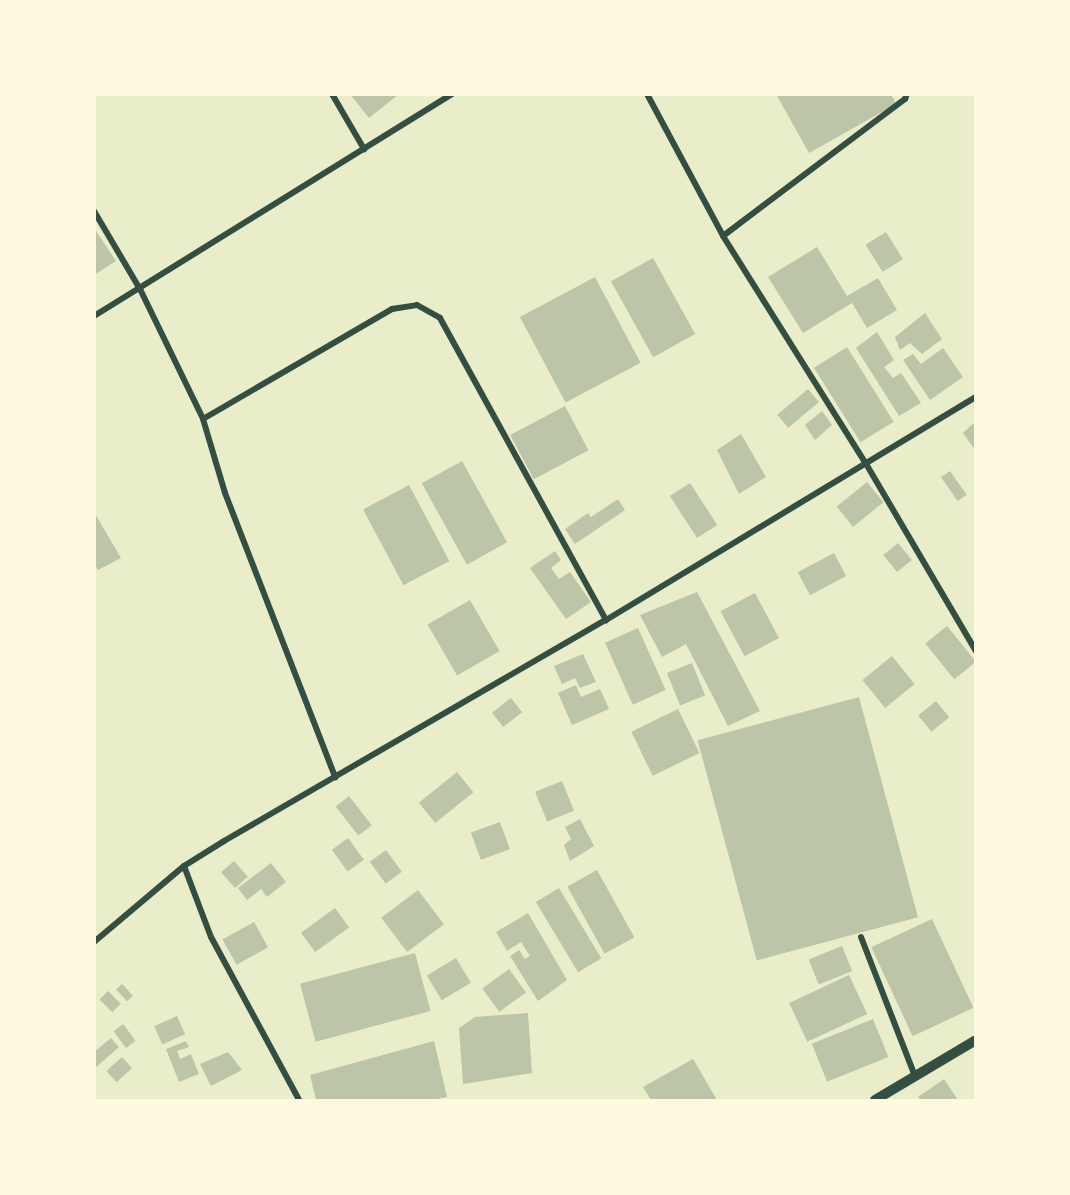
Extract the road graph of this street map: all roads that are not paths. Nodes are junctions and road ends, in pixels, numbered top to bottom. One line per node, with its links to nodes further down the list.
1 (332, 94): 5 (street)
2 (452, 94): 5 (street)
3 (647, 94): 7 (street)
4 (908, 94): 7 (street)
5 (364, 149): 8 (street)
6 (94, 211): 8 (street)
7 (723, 236): 12 (street)
8 (140, 290): 9 (street); 11 (street)
9 (94, 316)
10 (975, 396): 12 (street)
11 (203, 419): 13 (street); 15 (street)
12 (865, 462): 13 (street); 14 (street)
13 (606, 620): 15 (street)
14 (975, 651)
15 (335, 777): 16 (street)
16 (184, 866): 18 (street); 21 (street)
17 (861, 937): 20 (street)
18 (94, 942)
19 (975, 1040): 20 (street)
20 (915, 1076): 22 (street)
21 (299, 1101)
22 (875, 1101)

